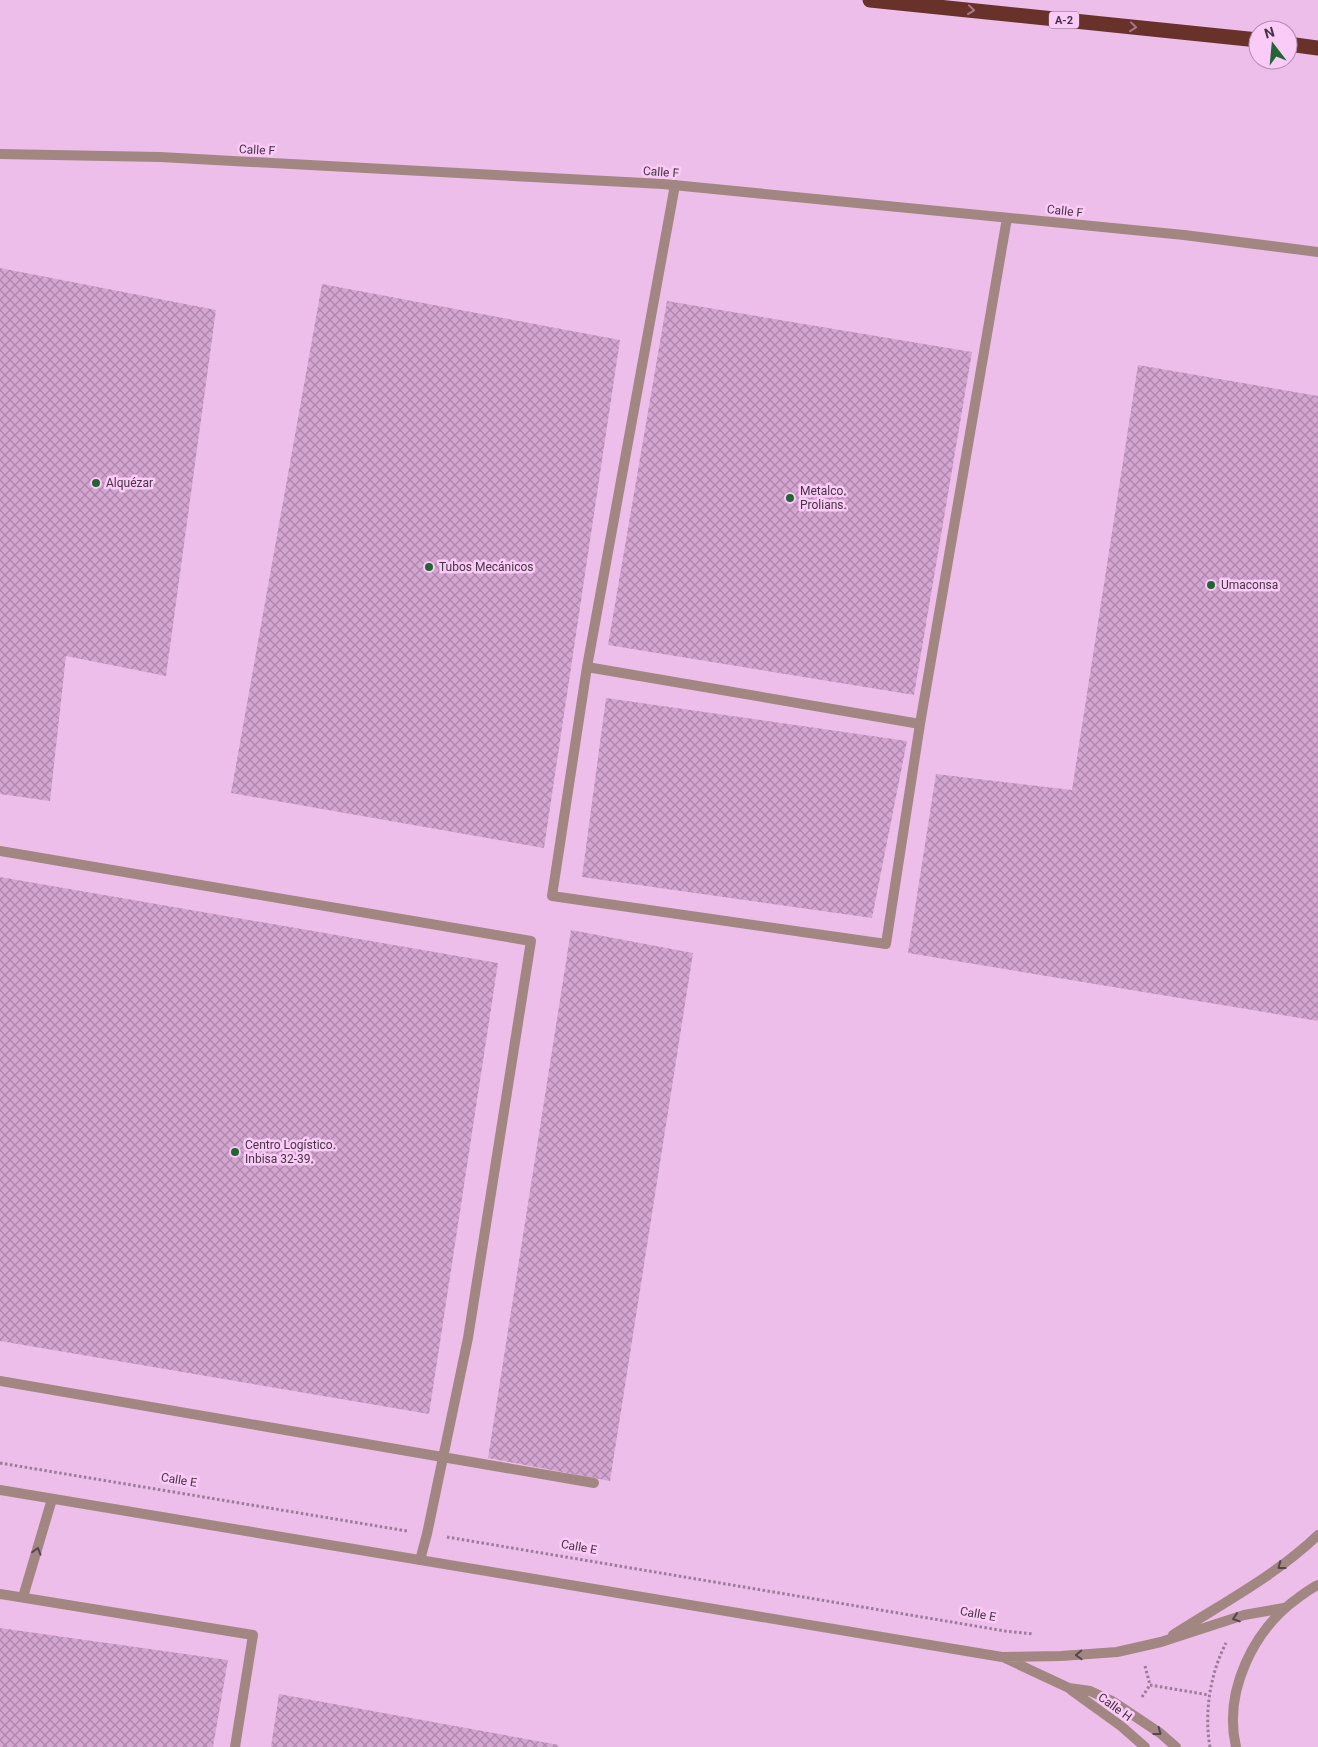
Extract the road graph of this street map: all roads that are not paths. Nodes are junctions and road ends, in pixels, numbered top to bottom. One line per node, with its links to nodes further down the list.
1 (870, 0): 2 (highway, A-2, one-way to 2)
2 (1248, 39)
3 (1298, 45): 4 (highway)
4 (1318, 48)
5 (0, 154): 6 (street, Calle F)
6 (675, 185): 7 (street, Calle F); 9 (street)
7 (1006, 218): 8 (street, Calle F); 10 (street)
8 (1318, 252)
9 (587, 667): 10 (street); 10 (street)
10 (920, 724)
11 (0, 851): 13 (street)
12 (0, 1381): 13 (street)
13 (444, 1456): 14 (street); 18 (street)
14 (594, 1483)
15 (0, 1490): 16 (street)
16 (52, 1499): 18 (street); 22 (street, one-way to 16)
17 (1318, 1535): 24 (street, one-way to 24)
18 (420, 1560): 25 (street)
19 (1318, 1577): 20 (street)
20 (1316, 1586): 23 (street)
21 (0, 1594): 22 (street)
22 (23, 1597): 27 (street)
23 (1284, 1608): 24 (street, one-way to 24); 30 (street)
24 (1161, 1642): 25 (street, one-way to 25)
25 (1002, 1657): 26 (street)
26 (1069, 1688): 28 (street, Calle H); 29 (street, one-way to 29)
27 (235, 1747)
28 (1145, 1747)
29 (1176, 1747)
30 (1236, 1747)

